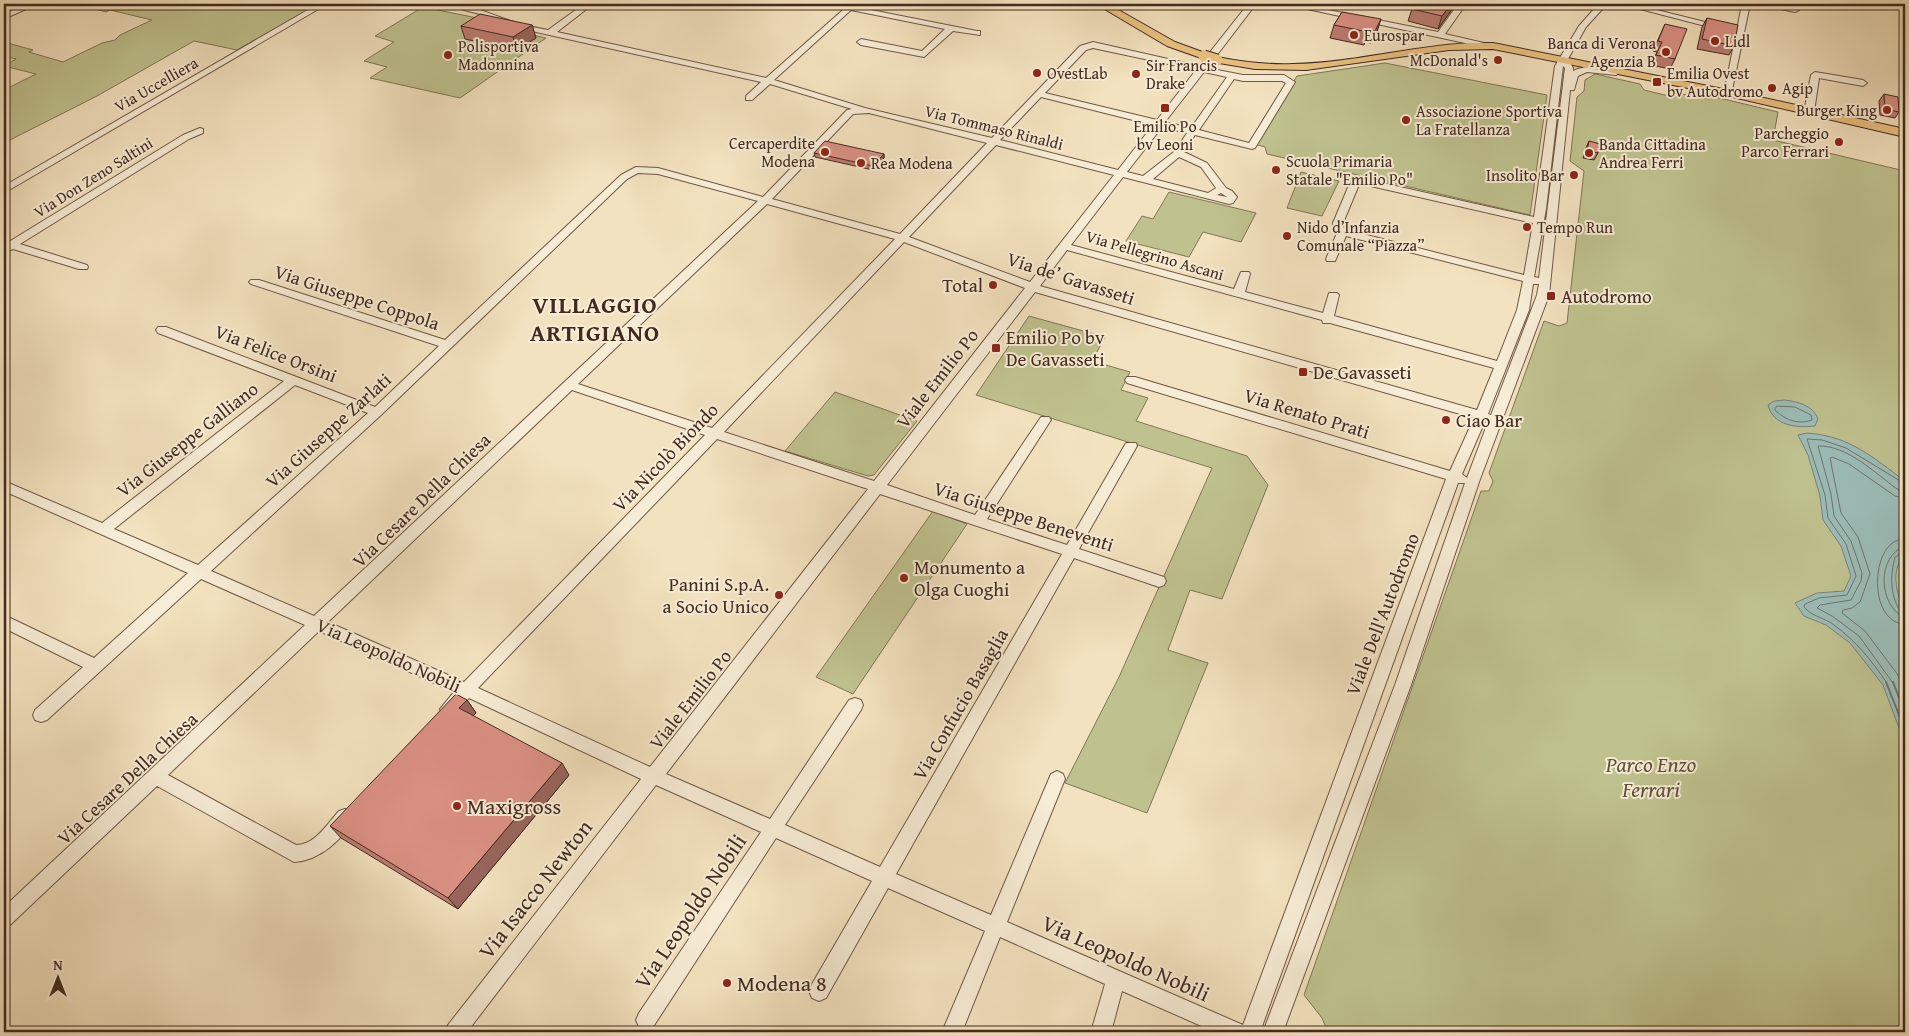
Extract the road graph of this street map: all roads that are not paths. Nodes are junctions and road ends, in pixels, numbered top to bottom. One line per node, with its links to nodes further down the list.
1 (33, 4): 19 (street)
2 (323, 4): 51 (street, Via Uccelliera)
3 (444, 4): 22 (street, Via Tommaso Rinaldi)
4 (589, 4): 22 (street)
5 (831, 4): 15 (street)
6 (972, 4): 16 (street)
7 (1101, 4): 29 (main road)
8 (1252, 4): 29 (street, Viale Emilio Po)
9 (1288, 4): 21 (street)
10 (1462, 4): 25 (street)
11 (1581, 4): 17 (street)
12 (1625, 4): 24 (street)
13 (1746, 4): 24 (street)
14 (1761, 4): 18 (street)
15 (852, 6): 20 (street); 33 (street)
16 (981, 6)
17 (1601, 6): 30 (street)
18 (1795, 10)
19 (4, 17)
20 (952, 28): 23 (street); 26 (street)
21 (1421, 30): 25 (street); 28 (street)
22 (550, 33): 33 (street, Via Tommaso Rinaldi)
23 (977, 33)
24 (1740, 33): 36 (street)
25 (1441, 34): 27 (street)
26 (861, 42)
27 (1493, 46): 28 (main road); 30 (main road)
28 (1442, 48): 29 (main road, bridge)
29 (1203, 62): 31 (street); 37 (street, Via Nicolò Biondo); 41 (street, Viale Emilio Po)
30 (1562, 63): 32 (main road); 35 (street, Viale Dell'Autodromo); 47 (street, Viale Dell'Autodromo)
31 (1232, 76): 43 (street); 43 (street)
32 (1650, 77): 35 (street); 36 (main road)
33 (768, 81): 38 (street); 39 (street, Via Tommaso Rinaldi)
34 (1863, 83): 40 (street)
35 (1566, 93): 47 (street, Viale Dell'Autodromo)
36 (1728, 93): 40 (main road)
37 (1038, 94): 41 (street); 45 (street, Via Nicolò Biondo)
38 (749, 98)
39 (862, 110): 45 (street, Via Tommaso Rinaldi); 52 (street, Via Cesare Della Chiesa)
40 (1809, 112): 44 (main road)
41 (1159, 124): 43 (street); 49 (street, Viale Emilio Po)
42 (200, 131): 59 (street, Via Don Zeno Saltini)
43 (1192, 132): 46 (street)
44 (1905, 133)
45 (992, 142): 49 (street, Via Tommaso Rinaldi); 57 (street, Via Nicolò Biondo)
46 (1178, 153): 50 (street); 50 (street, Via Tommaso Rinaldi)
47 (1552, 166): 53 (street, Viale Dell'Autodromo); 54 (street, Viale Dell'Autodromo)
48 (636, 170): 52 (street, Via de’ Gavasseti); 73 (street, Via Giuseppe Zarlati)
49 (1119, 174): 50 (street, Via Tommaso Rinaldi); 58 (street, Viale Emilio Po)
50 (1145, 180)
51 (4, 190)
52 (764, 201): 57 (street, Via de’ Gavasseti); 77 (street, Via Cesare Della Chiesa)
53 (1541, 209): 54 (street); 55 (street, Viale Dell'Autodromo)
54 (1553, 212): 65 (street, Viale Dell'Autodromo)
55 (1539, 222): 56 (street); 63 (street, Viale Dell'Autodromo)
56 (1343, 232): 60 (street); 63 (street)
57 (902, 238): 66 (street, Via de’ Gavasseti); 81 (street, Via Nicolò Biondo)
58 (1064, 246): 66 (street, Viale Emilio Po); 67 (street, Via Pellegrino Ascani)
59 (7, 248): 61 (street)
60 (1331, 259)
61 (83, 267)
62 (1245, 274): 67 (street, Via Pellegrino Ascani)
63 (1529, 279): 65 (street); 69 (street, Viale Dell'Autodromo)
64 (255, 282): 73 (street, Via Giuseppe Coppola)
65 (1546, 283): 70 (street, Viale Dell'Autodromo)
66 (1032, 287): 79 (street, Via de’ Gavasseti); 86 (street, Viale Emilio Po)
67 (1238, 295): 71 (street, Via Pellegrino Ascani)
68 (1332, 295): 71 (street)
69 (1523, 310): 70 (street); 74 (street, Viale Dell'Autodromo)
70 (1537, 314): 79 (street, Viale Dell'Autodromo)
71 (1327, 320): 74 (street, Via Pellegrino Ascani)
72 (162, 330): 75 (street, Via Felice Orsini)
73 (448, 346): 78 (street, Via Giuseppe Zarlati)
74 (1500, 366): 79 (street, Viale Dell'Autodromo)
75 (294, 380): 78 (street, Via Felice Orsini); 88 (street, Via Giuseppe Galliano)
76 (1131, 380): 83 (street, Via Renato Prati)
77 (568, 385): 81 (street, Via Giuseppe Beneventi); 93 (street, Via Cesare Della Chiesa)
78 (377, 412): 90 (street, Via Giuseppe Zarlati)
79 (1488, 418): 83 (street, Viale Dell'Autodromo); 84 (street, Viale Dell'Autodromo)
80 (1044, 420): 87 (street)
81 (714, 434): 86 (street, Via Giuseppe Beneventi); 95 (street, Via Nicolò Biondo)
82 (1131, 446): 89 (street, Via Confucio Basaglia)
83 (1454, 477): 84 (street, Via Renato Prati); 114 (street, Viale Dell'Autodromo)
84 (1472, 482): 115 (street, Viale Dell'Autodromo)
85 (4, 486): 88 (street, Via Leopoldo Nobili)
86 (876, 487): 87 (street, Via Giuseppe Beneventi); 99 (street, Viale Emilio Po)
87 (978, 521): 89 (street, Via Giuseppe Beneventi)
88 (104, 529): 90 (street, Via Leopoldo Nobili)
89 (1071, 551): 91 (street, Via Giuseppe Beneventi); 104 (street, Via Confucio Basaglia)
90 (200, 572): 93 (street, Via Leopoldo Nobili); 94 (street, Via Giuseppe Zarlati)
91 (1159, 581)
92 (4, 621): 94 (street)
93 (318, 624): 95 (street, Via Leopoldo Nobili); 100 (street, Via Cesare Della Chiesa)
94 (96, 666): 97 (street, Via Giuseppe Zarlati)
95 (467, 690): 98 (street, Via Nicolò Biondo); 99 (street, Via Leopoldo Nobili)
96 (855, 705): 103 (street)
97 (41, 716)
98 (440, 718)
99 (654, 776): 103 (street, Via Leopoldo Nobili); 110 (street, Via Isacco Newton)
100 (156, 777): 102 (street); 105 (street, Via Cesare Della Chiesa)
101 (1057, 779): 106 (street)
102 (353, 809)
103 (774, 828): 104 (street, Via Leopoldo Nobili); 109 (street, Via Leopoldo Nobili)
104 (885, 877): 106 (street, Via Leopoldo Nobili); 108 (street)
105 (4, 919)
106 (996, 927): 107 (street, Via Leopoldo Nobili); 111 (street)
107 (1116, 980): 112 (street); 113 (street, Via Leopoldo Nobili)
108 (819, 991)
109 (646, 1020)
110 (455, 1032)
111 (952, 1032)
112 (1100, 1032)
113 (1237, 1032)
114 (1250, 1032)
115 (1273, 1032)

